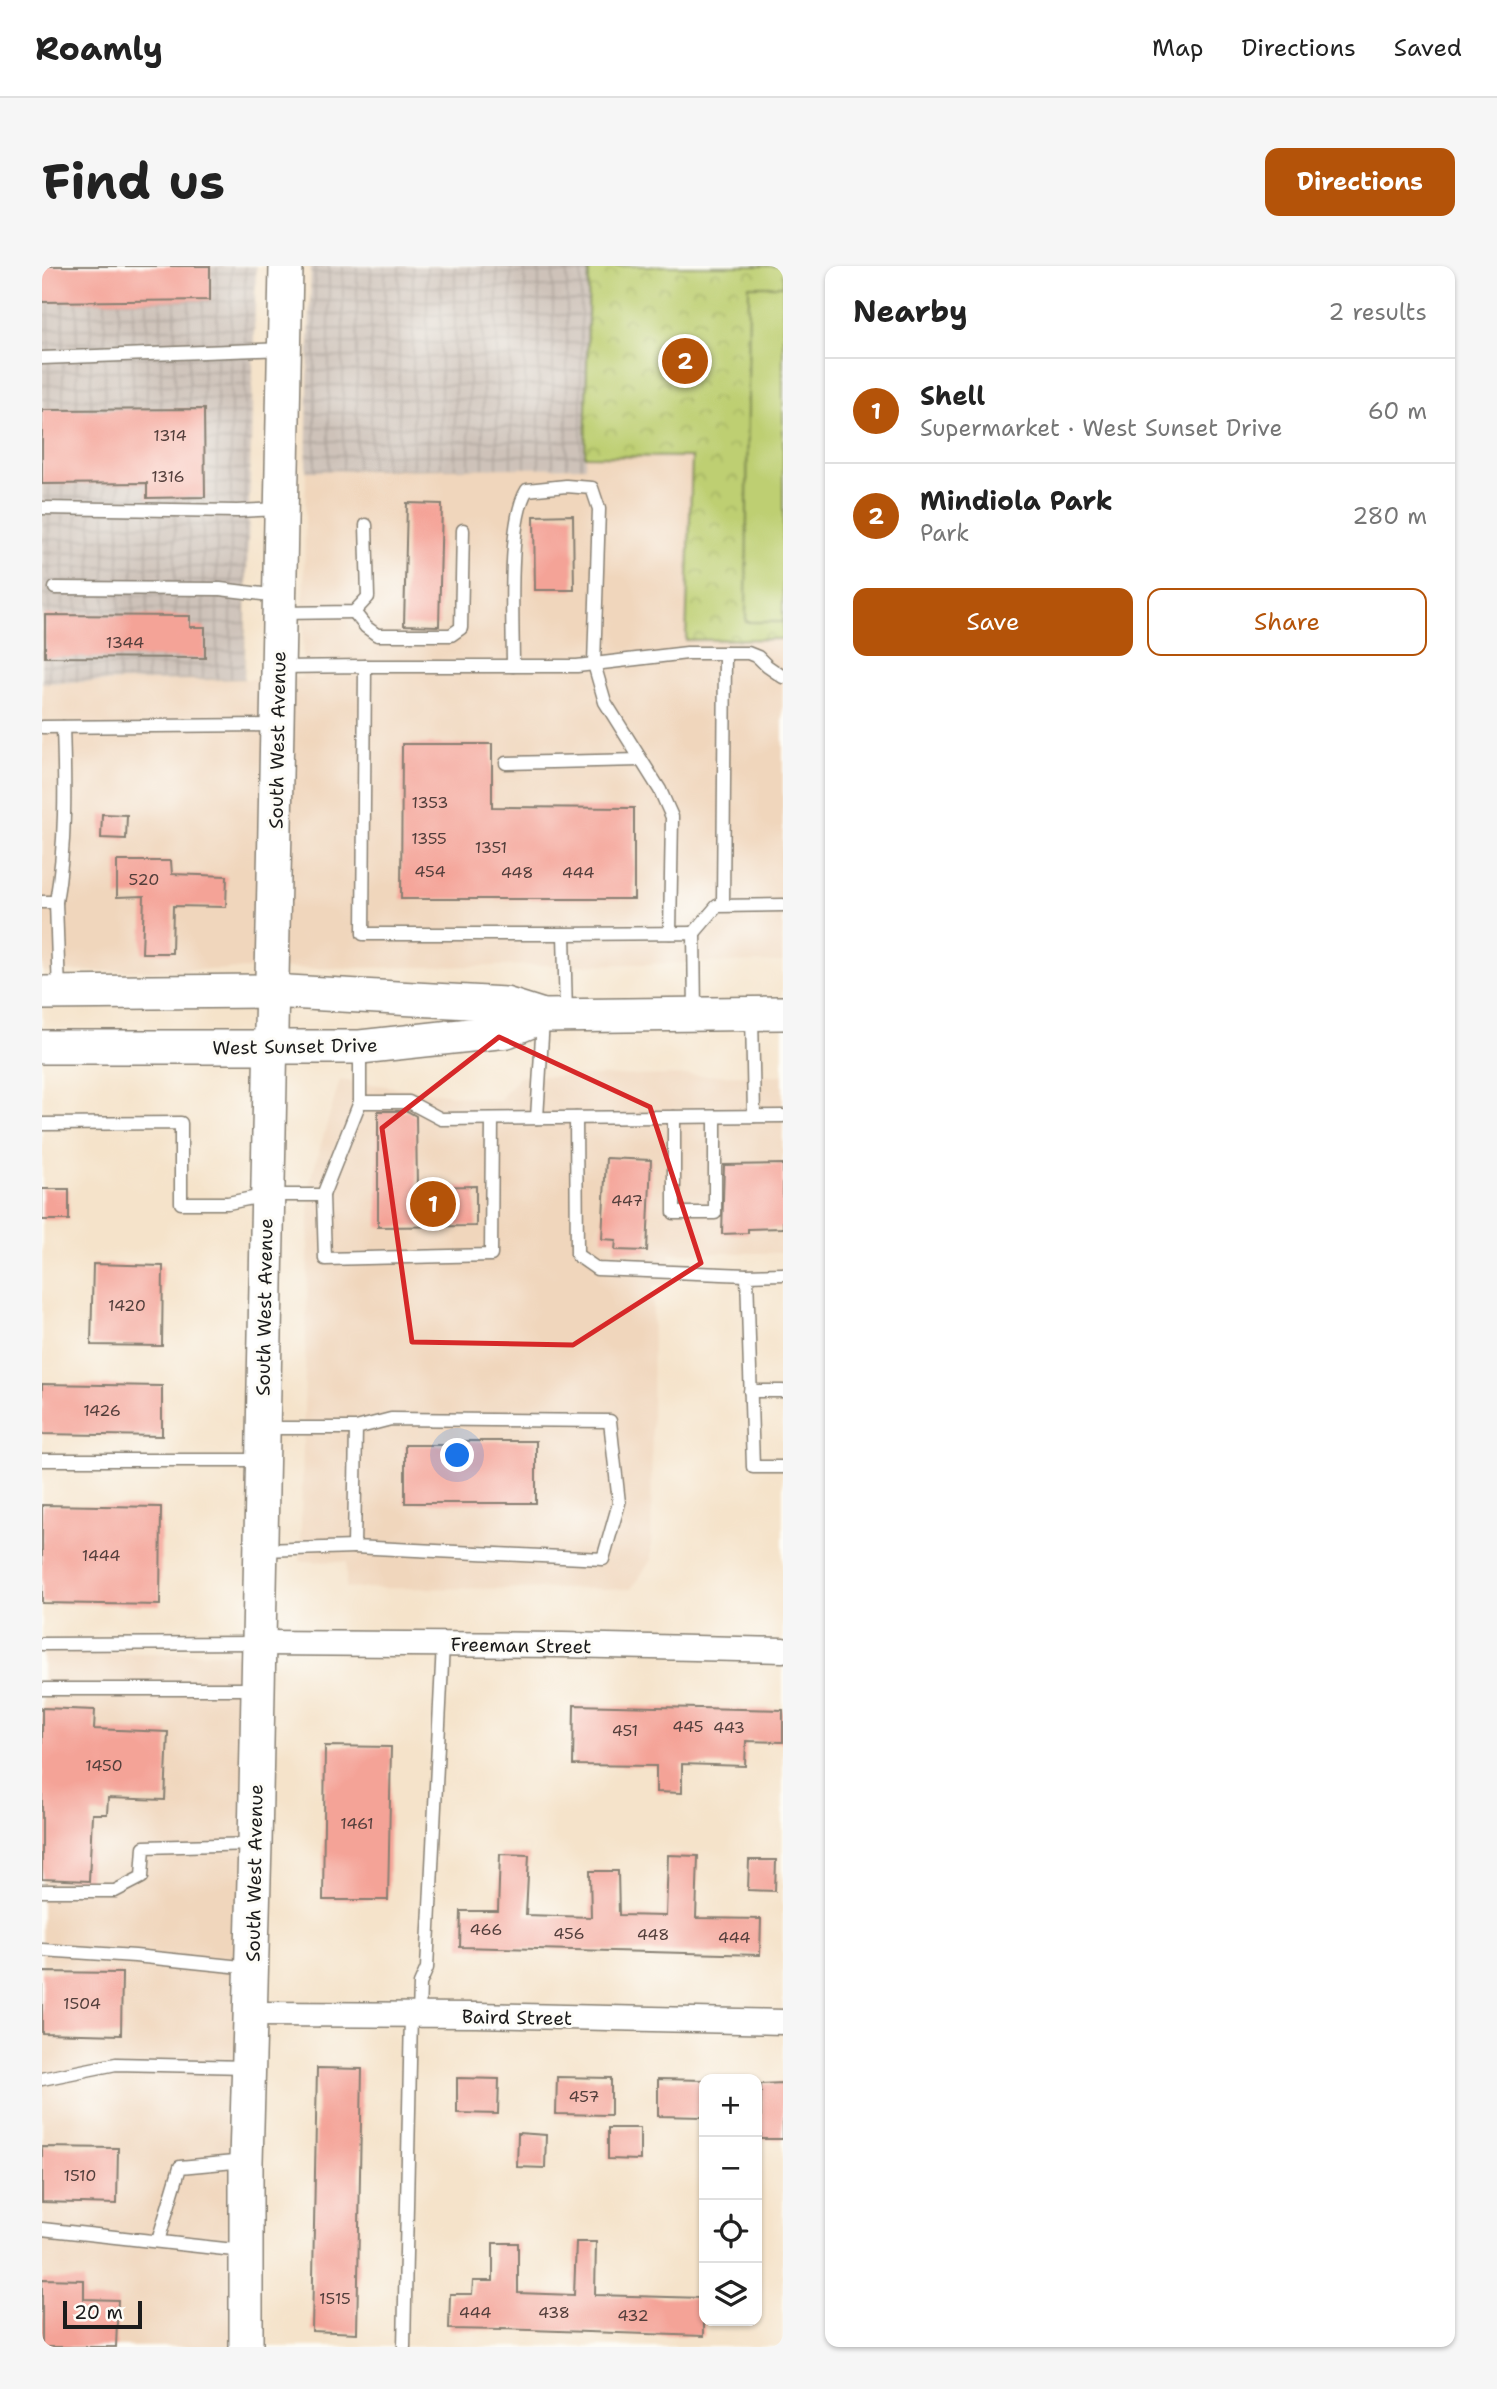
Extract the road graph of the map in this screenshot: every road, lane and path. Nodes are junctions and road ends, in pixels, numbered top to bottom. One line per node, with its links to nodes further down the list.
1 (286, 266): 2 (street, South West Avenue)
2 (284, 349): 3 (lane); 5 (street, South West Avenue)
3 (42, 358)
4 (42, 508): 5 (lane)
5 (281, 509): 9 (street, South West Avenue)
6 (366, 525): 10 (lane)
7 (463, 530): 10 (lane)
8 (55, 588): 9 (lane)
9 (279, 604): 10 (lane); 15 (street, South West Avenue)
10 (355, 612)
11 (725, 653): 12 (lane); 16 (lane); 24 (lane)
12 (594, 664): 14 (lane); 14 (lane); 20 (lane)
13 (365, 666): 14 (lane); 15 (lane); 28 (lane)
14 (513, 666)
15 (278, 667): 17 (street, South West Avenue)
16 (783, 677)
17 (277, 725): 19 (lane); 29 (street, South West Avenue)
18 (42, 727): 19 (lane)
19 (63, 727): 23 (lane)
20 (641, 760): 21 (lane); 26 (lane)
21 (506, 762)
22 (42, 902): 23 (lane)
23 (56, 902): 30 (lane)
24 (723, 905): 25 (lane); 27 (lane)
25 (783, 905)
26 (670, 933): 27 (lane); 28 (lane)
27 (694, 933): 32 (lane)
28 (564, 934): 33 (lane)
29 (270, 991): 30 (street, West Sunset Drive); 33 (street, West Sunset Drive); 36 (street, South West Avenue)
30 (51, 993)
31 (768, 1013): 32 (street, West Sunset Drive); 38 (lane)
32 (695, 1014): 33 (street, West Sunset Drive)
33 (555, 1016): 35 (street, West Sunset Drive); 42 (lane)
34 (42, 1047): 36 (street, West Sunset Drive)
35 (360, 1047): 36 (street, West Sunset Drive); 37 (lane)
36 (269, 1048): 46 (street, South West Avenue)
37 (360, 1102): 44 (lane); 47 (lane)
38 (754, 1116): 39 (lane); 41 (lane)
39 (783, 1116)
40 (674, 1117): 41 (lane); 41 (lane); 43 (lane)
41 (715, 1117)
42 (537, 1118): 43 (lane); 44 (lane)
43 (576, 1118): 49 (lane)
44 (492, 1119): 47 (lane)
45 (42, 1124): 46 (lane)
46 (267, 1195): 47 (lane); 52 (street, South West Avenue)
47 (323, 1195)
48 (783, 1274): 49 (lane)
49 (747, 1275): 50 (lane)
50 (750, 1391): 51 (lane); 56 (lane)
51 (783, 1391)
52 (261, 1428): 53 (lane); 55 (street, South West Avenue)
53 (356, 1428): 57 (lane); 57 (lane)
54 (42, 1460): 55 (lane)
55 (261, 1460): 58 (street, South West Avenue)
56 (783, 1467)
57 (354, 1547): 58 (lane)
58 (261, 1550): 59 (street, South West Avenue)
59 (259, 1643): 60 (lane); 61 (street, Freeman Street); 64 (street, South West Avenue)
60 (42, 1644)
61 (443, 1644): 62 (street, Freeman Street); 70 (lane)
62 (783, 1650)
63 (42, 1689): 64 (lane)
64 (258, 1689): 65 (street, South West Avenue)
65 (255, 1844): 66 (lane); 68 (street, South West Avenue)
66 (42, 1891)
67 (42, 1950): 68 (lane)
68 (251, 1968): 69 (street, South West Avenue)
69 (251, 2014): 70 (street, Baird Street); 72 (street, South West Avenue)
70 (415, 2015): 71 (street, Baird Street); 79 (lane)
71 (783, 2022)
72 (250, 2067): 73 (lane); 74 (street, South West Avenue)
73 (42, 2079)
74 (246, 2161): 76 (lane); 77 (street, South West Avenue)
75 (42, 2229): 76 (lane)
76 (158, 2241): 77 (lane)
77 (247, 2251): 78 (street, South West Avenue)
78 (246, 2347)
79 (404, 2347)

